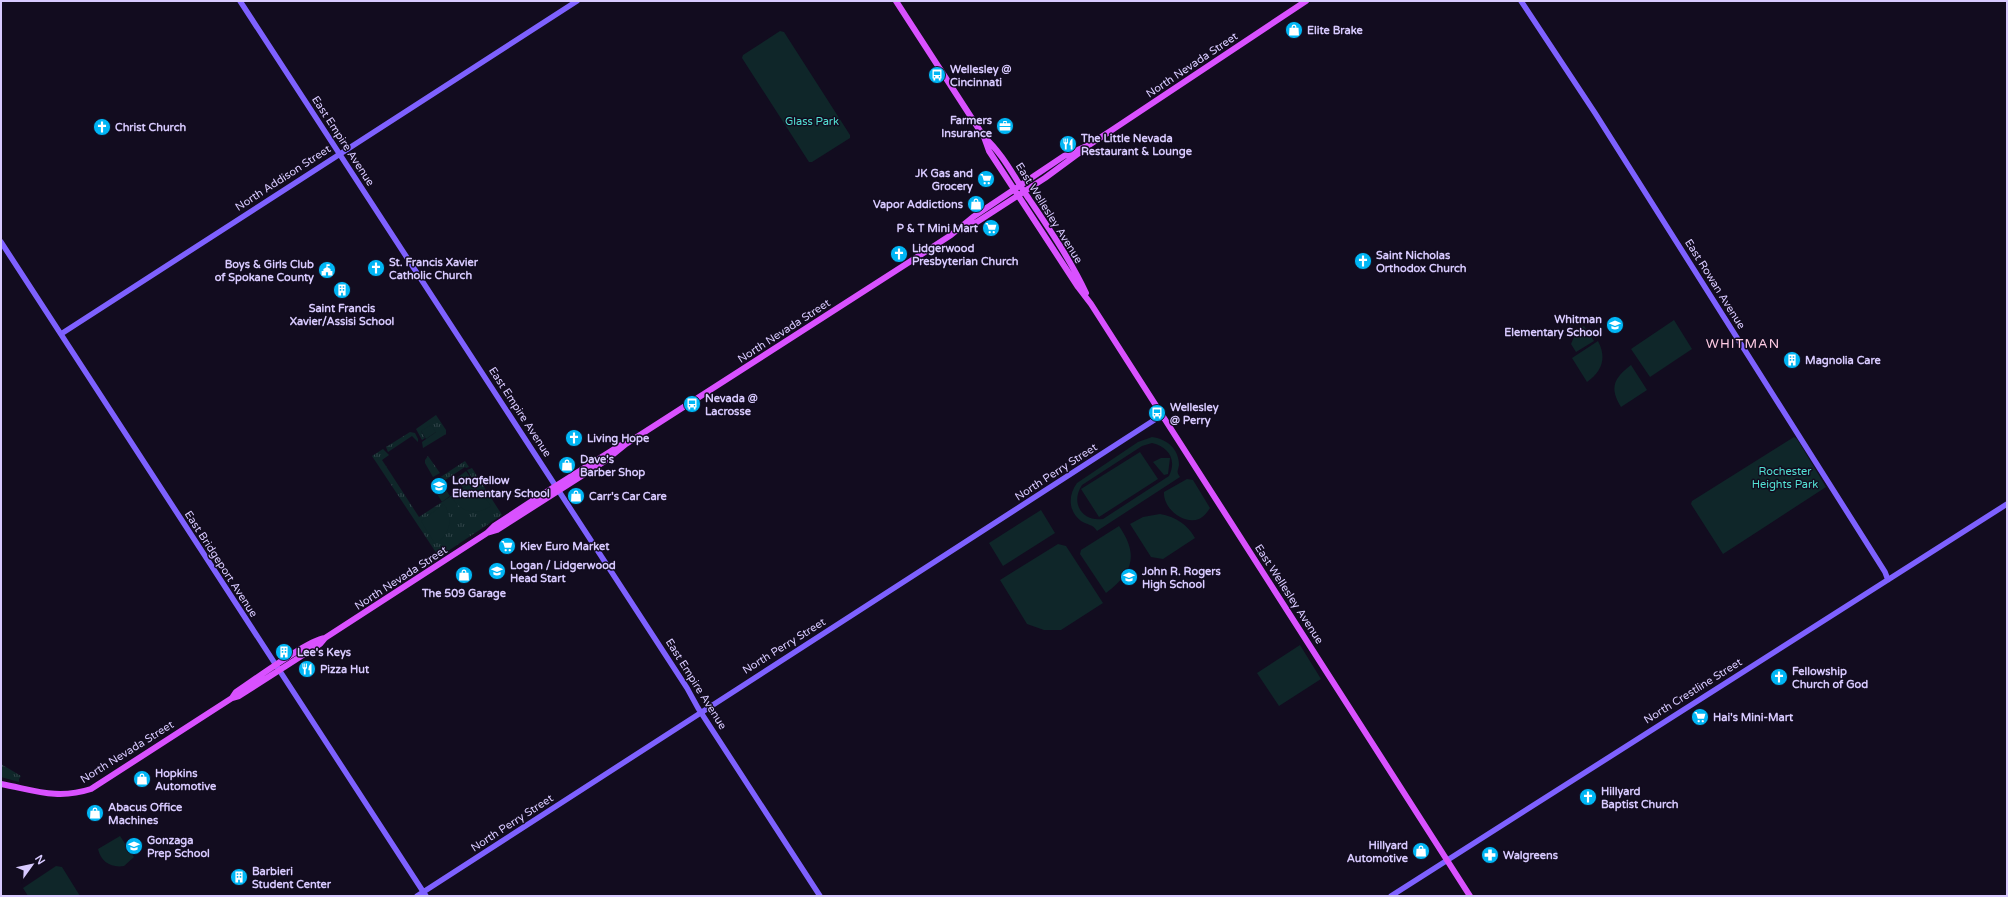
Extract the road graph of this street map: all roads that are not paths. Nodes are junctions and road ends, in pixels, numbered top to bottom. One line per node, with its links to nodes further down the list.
1 (240, 1): 7 (street, East Empire Avenue)
2 (577, 1): 7 (street, North Addison Street)
3 (896, 1): 6 (main road, East Wellesley Avenue)
4 (1306, 1): 8 (main road, North Nevada Street)
5 (1521, 1): 19 (street, East Rowan Avenue)
6 (984, 137): 8 (main road, East Wellesley Avenue); 9 (main road, East Wellesley Avenue)
7 (340, 154): 12 (street, North Addison Street); 15 (street, East Empire Avenue)
8 (1022, 188): 9 (main road, North Nevada Street); 11 (main road, East Wellesley Avenue)
9 (1016, 193): 11 (main road, East Wellesley Avenue); 14 (main road, North Nevada Street)
10 (1, 242): 12 (street, East Bridgeport Avenue)
11 (1091, 304): 13 (main road, East Wellesley Avenue)
12 (61, 334): 20 (street, East Bridgeport Avenue)
13 (1162, 415): 21 (street, North Perry Street); 23 (main road, East Wellesley Avenue)
14 (626, 444): 15 (main road, North Nevada Street); 16 (main road, North Nevada Street)
15 (555, 485): 16 (street, East Empire Avenue); 18 (main road, North Nevada Street)
16 (559, 491): 18 (main road, North Nevada Street); 21 (street, East Empire Avenue)
17 (2007, 504): 19 (street, North Crestline Street)
18 (487, 534): 20 (main road, North Nevada Street)
19 (1888, 580): 23 (street, North Crestline Street)
20 (278, 668): 22 (main road, North Nevada Street); 24 (street, East Bridgeport Avenue)
21 (700, 712): 24 (street, North Perry Street); 26 (street, East Empire Avenue)
22 (1, 784)
23 (1446, 860): 27 (street, North Crestline Street); 28 (main road, East Wellesley Avenue)
24 (424, 894): 25 (street, North Perry Street)
25 (417, 896)
26 (820, 896)
27 (1391, 896)
28 (1470, 896)

